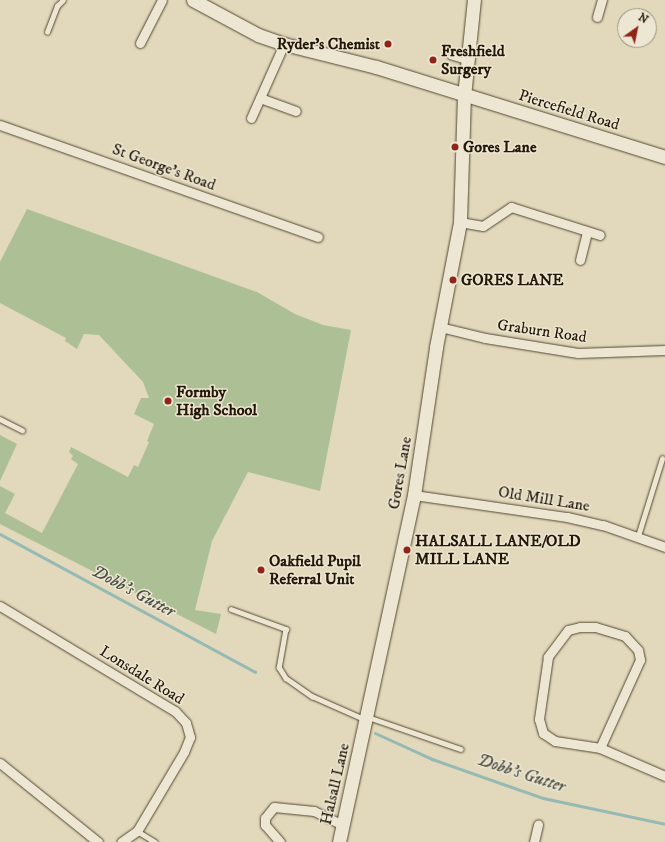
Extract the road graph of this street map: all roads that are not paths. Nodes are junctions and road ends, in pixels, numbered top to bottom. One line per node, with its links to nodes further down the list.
1 (63, 0): 8 (lane)
2 (162, 0): 9 (street)
3 (193, 0): 6 (street, Piercefield Road)
4 (474, 0): 12 (street, Gores Lane)
5 (602, 0): 7 (street)
6 (211, 4): 10 (street, Piercefield Road)
7 (597, 17)
8 (47, 32)
9 (140, 43)
10 (284, 44): 13 (street, Piercefield Road); 14 (street)
11 (450, 56): 12 (lane)
12 (468, 61): 13 (street, Gores Lane)
13 (464, 96): 18 (street, Piercefield Road); 19 (street, Gores Lane)
14 (260, 98): 15 (street); 16 (street)
15 (296, 111)
16 (252, 118)
17 (0, 125): 22 (street, St George's Road)
18 (665, 157)
19 (460, 222): 20 (street); 24 (street, Gores Lane)
20 (587, 232): 21 (street); 23 (street)
21 (600, 235)
22 (318, 237)
23 (580, 260)
24 (440, 327): 25 (street, Graburn Road); 29 (street, Gores Lane)
25 (665, 350)
26 (0, 419): 27 (lane)
27 (22, 430)
28 (662, 459): 30 (lane)
29 (414, 495): 30 (street, Old Mill Lane); 34 (street, Gores Lane)
30 (638, 536): 31 (street, Old Mill Lane)
31 (665, 547)
32 (0, 606): 42 (street, Lonsdale Road)
33 (231, 609): 34 (lane)
34 (367, 719): 35 (street, Gores Lane); 37 (lane)
35 (364, 734): 41 (street, Halsall Lane)
36 (600, 748): 36 (street); 39 (street)
37 (461, 749)
38 (0, 763): 43 (street)
39 (665, 776)
40 (538, 824): 48 (street)
41 (343, 825): 46 (street); 47 (street, Halsall Lane)
42 (137, 831): 44 (street, Lonsdale Road); 45 (lane)
43 (98, 842)
44 (121, 842)
45 (155, 842)
46 (280, 842)
47 (339, 842)
48 (534, 842)

